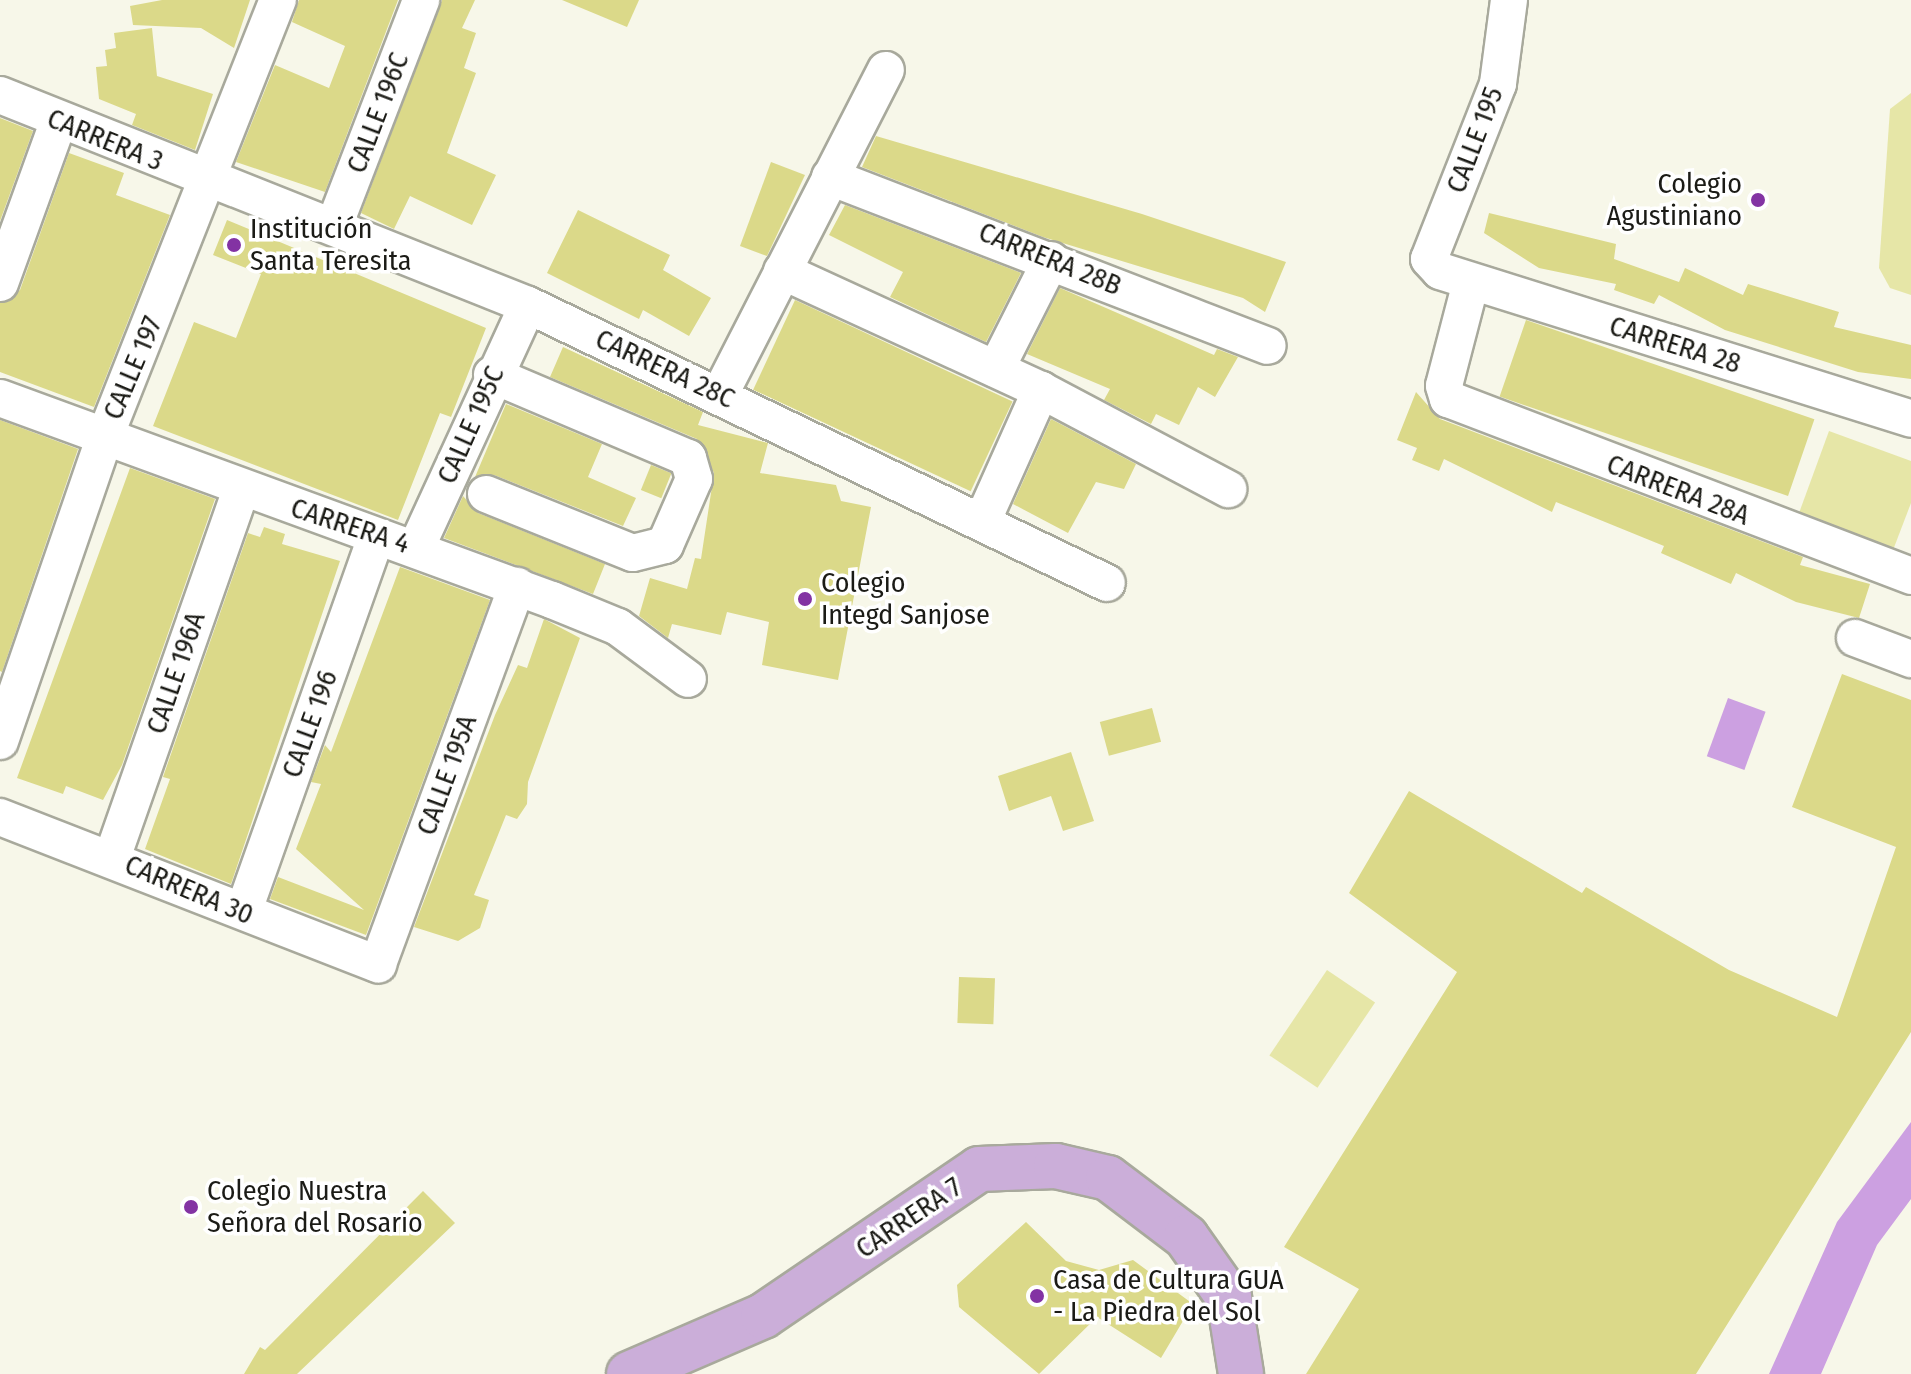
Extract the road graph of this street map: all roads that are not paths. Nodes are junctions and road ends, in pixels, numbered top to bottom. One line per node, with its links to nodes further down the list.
1 (278, 0): 8 (street, CALLE 197)
2 (421, 0): 9 (street, CALLE 196C)
3 (1509, 0): 12 (street, CALLE 195)
4 (886, 70): 7 (street)
5 (0, 95): 6 (street, CARRERA 3)
6 (58, 123): 8 (street, CARRERA 3); 13 (street)
7 (830, 177): 10 (street, CARRERA 28B); 11 (street)
8 (212, 181): 9 (street, CARRERA 28C); 23 (street, CALLE 197)
9 (334, 226): 14 (street, CARRERA 28C)
10 (1051, 260): 15 (street, CARRERA 28B); 16 (street)
11 (782, 271): 16 (street); 19 (street)
12 (1455, 276): 21 (street, CALLE 195); 22 (street, CARRERA 28)
13 (0, 283)
14 (528, 305): 17 (street, CALLE 195C); 19 (street, CARRERA 28C)
15 (1268, 346)
16 (996, 369): 18 (street)
17 (492, 375): 26 (street); 29 (street, CALLE 195C)
18 (1041, 390): 25 (street); 27 (street)
19 (720, 394): 27 (street, CARRERA 28C)
20 (0, 398): 23 (street, CARRERA 4)
21 (1448, 399): 30 (street, CARRERA 28A)
22 (1911, 419)
23 (104, 439): 24 (street, CARRERA 4); 36 (street, CALLE 197)
24 (241, 489): 28 (street, CARRERA 4); 38 (street, CALLE 196A)
25 (1228, 489)
26 (486, 494)
27 (982, 522): 31 (street, CARRERA 28C)
28 (376, 537): 29 (street, CARRERA 4); 39 (street, CALLE 196)
29 (417, 546): 32 (street, CARRERA 4)
30 (1911, 576)
31 (1107, 583)
32 (517, 586): 35 (street, CARRERA 4); 40 (street, CALLE 195A)
33 (1855, 638): 34 (street)
34 (1911, 659)
35 (688, 679)
36 (0, 741)
37 (0, 817): 38 (street, CARRERA 30)
38 (112, 858): 39 (street, CARRERA 30)
39 (244, 910): 40 (street, CARRERA 30)
40 (378, 964)
41 (629, 1374): 42 (main road, CARRERA 7)
42 (1241, 1374)

